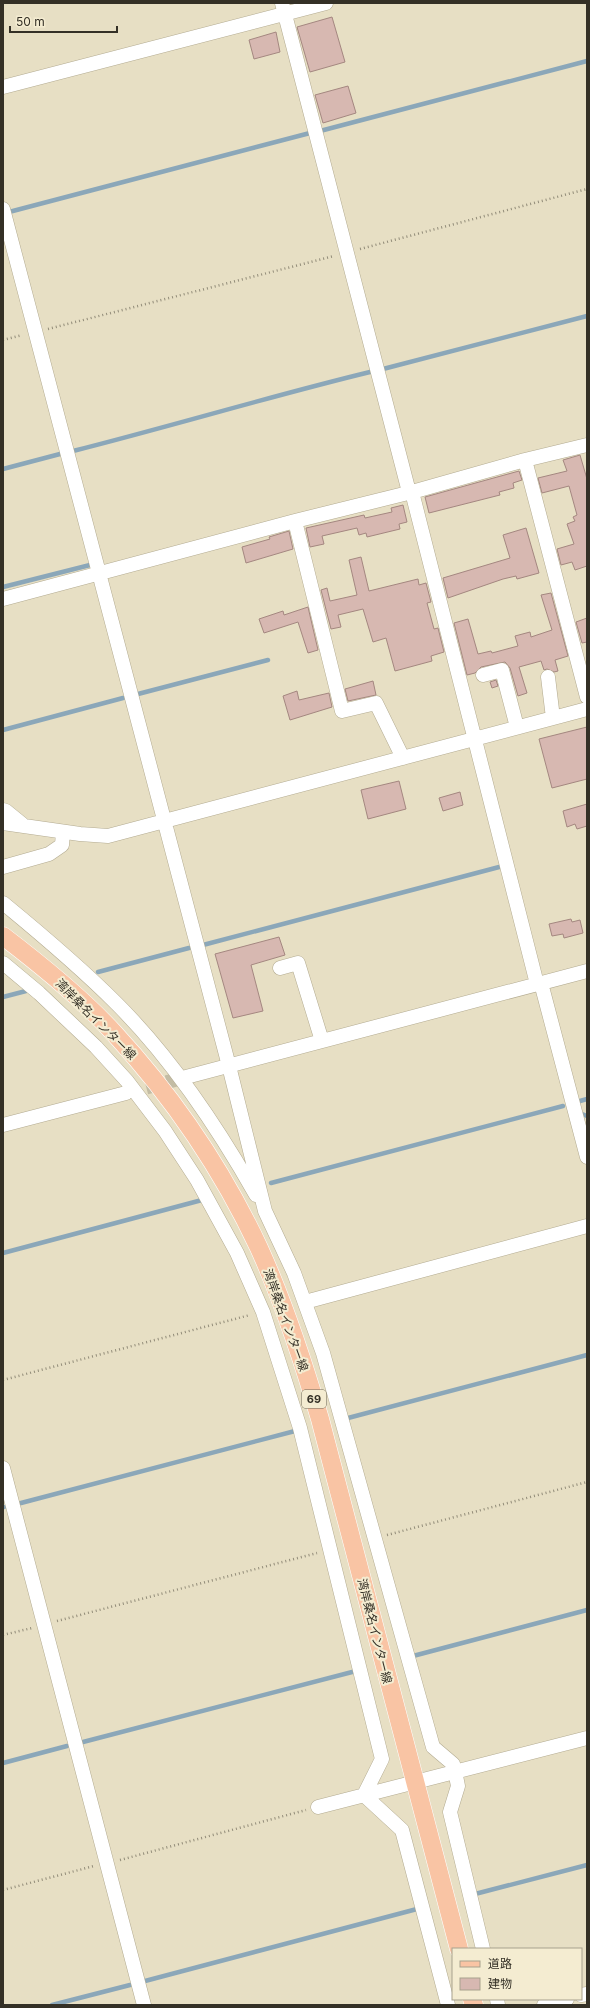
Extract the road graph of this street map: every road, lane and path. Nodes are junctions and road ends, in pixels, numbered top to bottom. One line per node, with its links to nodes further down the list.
1 (326, 3): 2 (street)
2 (284, 8): 3 (street); 6 (street)
3 (3, 87)
4 (587, 189): 6 (path)
5 (3, 209): 7 (street)
6 (348, 252): 7 (path); 11 (street)
7 (36, 332): 8 (path); 13 (street)
8 (3, 340)
9 (586, 448): 10 (street)
10 (525, 460): 11 (street); 17 (street)
11 (411, 492): 12 (street); 21 (street)
12 (295, 521): 13 (street); 22 (street)
13 (98, 574): 14 (street); 24 (street)
14 (3, 599)
15 (483, 675): 20 (street)
16 (548, 677): 19 (street)
17 (587, 697)
18 (587, 709): 19 (street)
19 (553, 718): 20 (street)
20 (517, 727): 21 (street)
21 (475, 738): 22 (street); 34 (street)
22 (403, 758): 24 (street)
23 (3, 810): 26 (street)
24 (164, 821): 27 (street); 36 (street)
25 (3, 823): 26 (street)
26 (22, 824): 27 (street)
27 (63, 832): 28 (street)
28 (3, 867)
29 (3, 903): 41 (street)
30 (3, 936): 54 (main road, 湾岸桑名インター線 / 69)
31 (3, 963): 44 (street)
32 (280, 968): 35 (street)
33 (587, 971): 34 (street)
34 (539, 983): 35 (street); 40 (street)
35 (322, 1041): 36 (street)
36 (229, 1066): 37 (street); 41 (street)
37 (186, 1077)
38 (126, 1093): 39 (street)
39 (3, 1125)
40 (587, 1157)
41 (265, 1211): 43 (street)
42 (587, 1226): 43 (street)
43 (305, 1302): 48 (street)
44 (263, 1312): 45 (path); 49 (street)
45 (3, 1380)
46 (3, 1468): 50 (street)
47 (587, 1482): 48 (path)
48 (375, 1538): 53 (street)
49 (331, 1549): 50 (path); 55 (street)
50 (43, 1625): 51 (path); 57 (street)
51 (3, 1636)
52 (587, 1738): 53 (street)
53 (455, 1771): 54 (street); 60 (street)
54 (415, 1781): 55 (street); 59 (main road, 湾岸桑名インター線 / 69)
55 (364, 1795): 56 (street); 63 (street)
56 (318, 1807): 57 (path)
57 (107, 1863): 58 (path); 62 (street)
58 (3, 1890)
59 (459, 1948)
60 (483, 1948)
61 (563, 2000): 64 (street)
62 (144, 2005)
63 (448, 2005)
64 (544, 2005)

